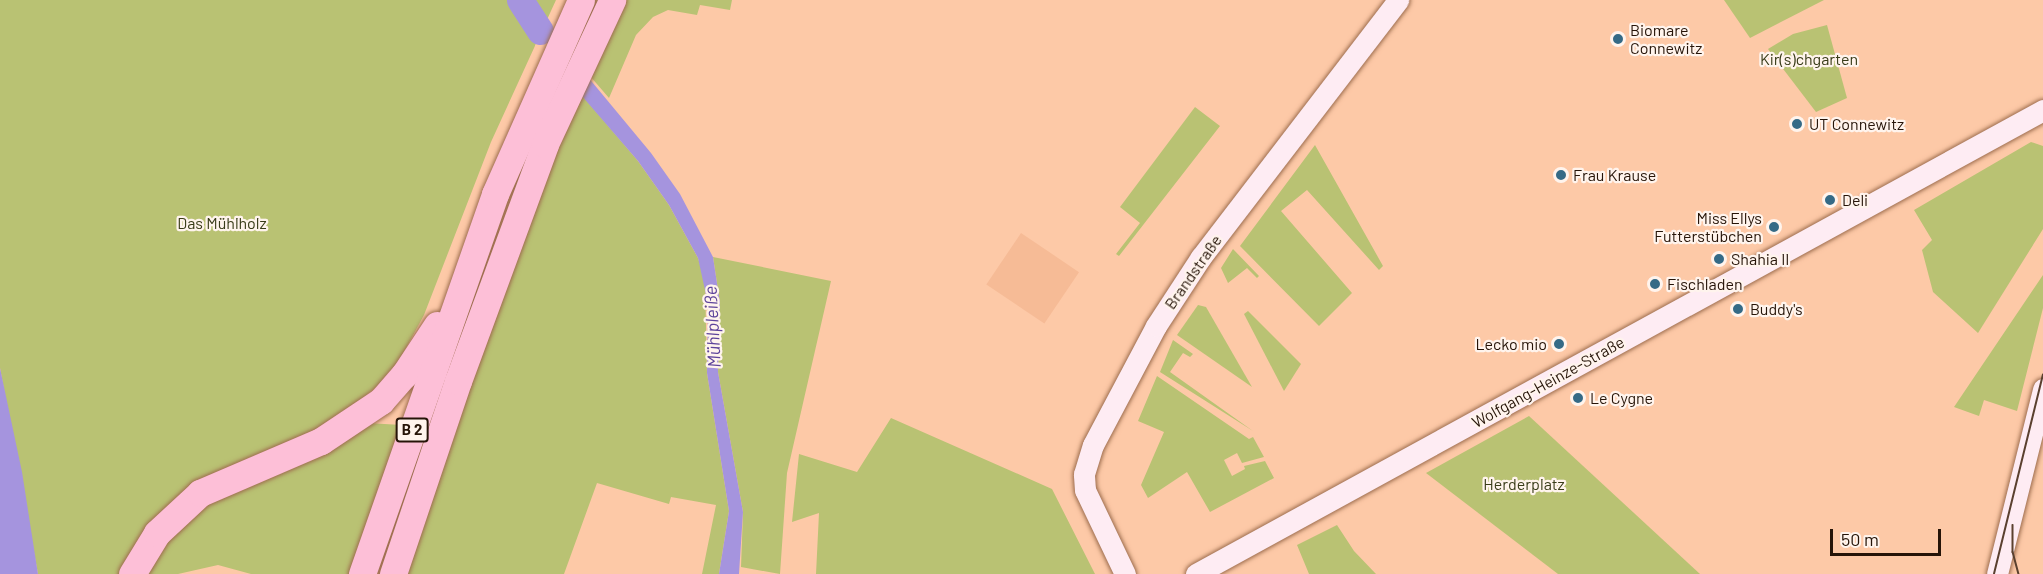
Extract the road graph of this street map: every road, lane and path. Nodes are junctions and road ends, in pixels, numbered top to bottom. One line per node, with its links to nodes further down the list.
1 (580, 0): 7 (highway, B 2)
2 (612, 0): 11 (highway, B 2)
3 (1398, 0): 12 (main road, Brandstraße)
4 (2043, 110): 6 (main road, Wolfgang-Heinze-Straße)
5 (2043, 126): 6 (main road, Wolfgang-Heinze-Straße)
6 (1900, 190): 13 (main road, Wolfgang-Heinze-Straße)
7 (461, 285): 9 (highway); 10 (highway, B 2)
8 (2043, 389): 14 (main road)
9 (132, 574)
10 (362, 574)
11 (393, 574)
12 (1125, 574)
13 (1196, 574)
14 (1997, 574)

